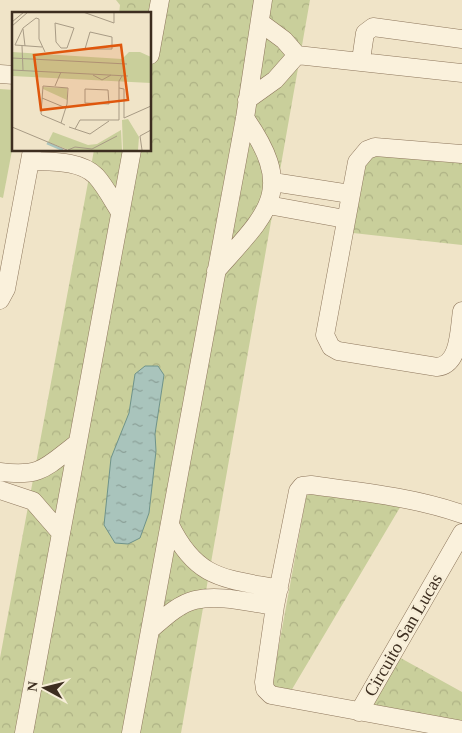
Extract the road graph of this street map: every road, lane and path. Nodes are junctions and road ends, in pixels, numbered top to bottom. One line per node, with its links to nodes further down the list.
1 (160, 0): 5 (street)
2 (263, 0): 3 (street)
3 (261, 24): 6 (street); 9 (street)
4 (462, 39): 7 (street)
5 (151, 49)
6 (297, 54): 7 (street); 9 (street)
7 (361, 60): 8 (street)
8 (462, 73)
9 (247, 100): 10 (street)
10 (245, 118): 14 (street); 19 (street)
11 (132, 151): 17 (street)
12 (462, 154): 15 (street)
13 (32, 156): 17 (street); 20 (street)
14 (273, 182): 15 (street); 16 (street)
15 (350, 194): 18 (street)
16 (268, 205): 18 (street); 19 (street)
17 (120, 212): 22 (street)
18 (345, 219): 21 (street)
19 (216, 272): 26 (street)
20 (0, 300)
21 (462, 311)
22 (76, 444): 23 (street); 27 (street)
23 (0, 472)
24 (0, 490): 27 (street)
25 (462, 514): 29 (street, Circuito San Lucas)
26 (170, 525): 29 (street); 30 (street)
27 (60, 532): 33 (street)
28 (462, 533): 31 (street, Circuito San Lucas)
29 (277, 598): 30 (street); 31 (street, Circuito San Lucas)
30 (150, 630): 34 (street)
31 (359, 712): 32 (street, Circuito San Lucas)
32 (462, 730)
33 (24, 733)
34 (131, 733)

